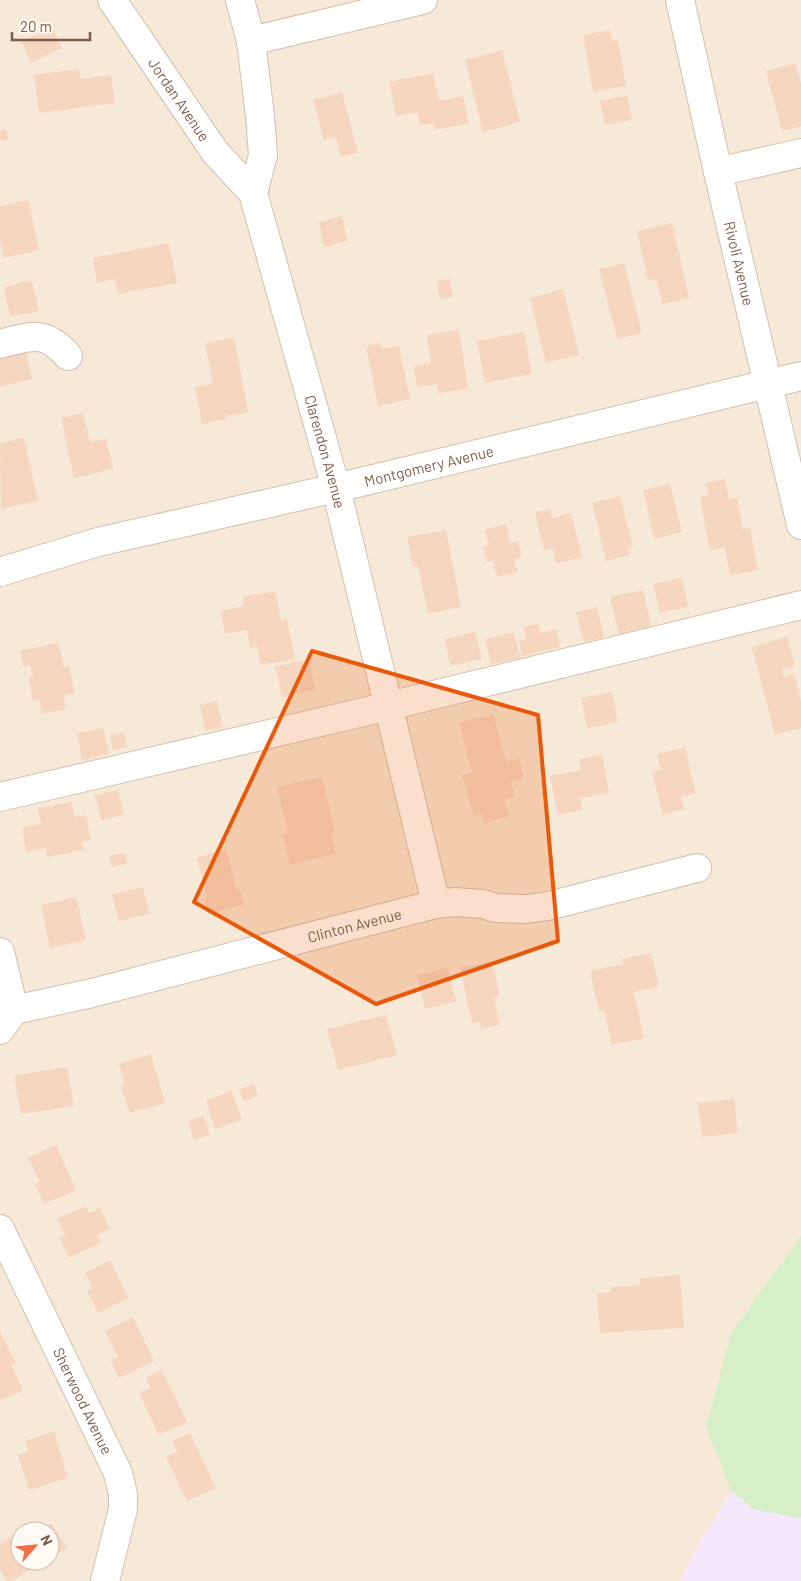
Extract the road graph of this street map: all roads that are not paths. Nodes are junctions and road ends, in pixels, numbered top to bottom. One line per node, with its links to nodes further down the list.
1 (112, 0): 8 (street, Jordan Avenue)
2 (240, 0): 5 (street)
3 (423, 0): 5 (street)
4 (680, 0): 7 (street, Rivoli Avenue)
5 (250, 41): 8 (street)
6 (801, 153): 7 (street)
7 (718, 172): 12 (street, Rivoli Avenue)
8 (253, 193): 13 (street, Clarendon Avenue)
9 (0, 344): 10 (street)
10 (68, 356)
11 (801, 376): 12 (street, Montgomery Avenue)
12 (767, 384): 13 (street, Montgomery Avenue); 14 (street, Rivoli Avenue)
13 (336, 488): 15 (street, Montgomery Avenue); 17 (street, Clarendon Avenue)
14 (801, 525)
15 (0, 572)
16 (801, 605): 17 (street)
17 (389, 706): 18 (street); 20 (street, Clarendon Avenue)
18 (0, 797)
19 (697, 868): 20 (street, Clinton Avenue)
20 (436, 904): 22 (street, Clinton Avenue)
21 (0, 952): 22 (street)
22 (7, 1020)
23 (0, 1229): 24 (street, Sherwood Avenue)
24 (105, 1581)

